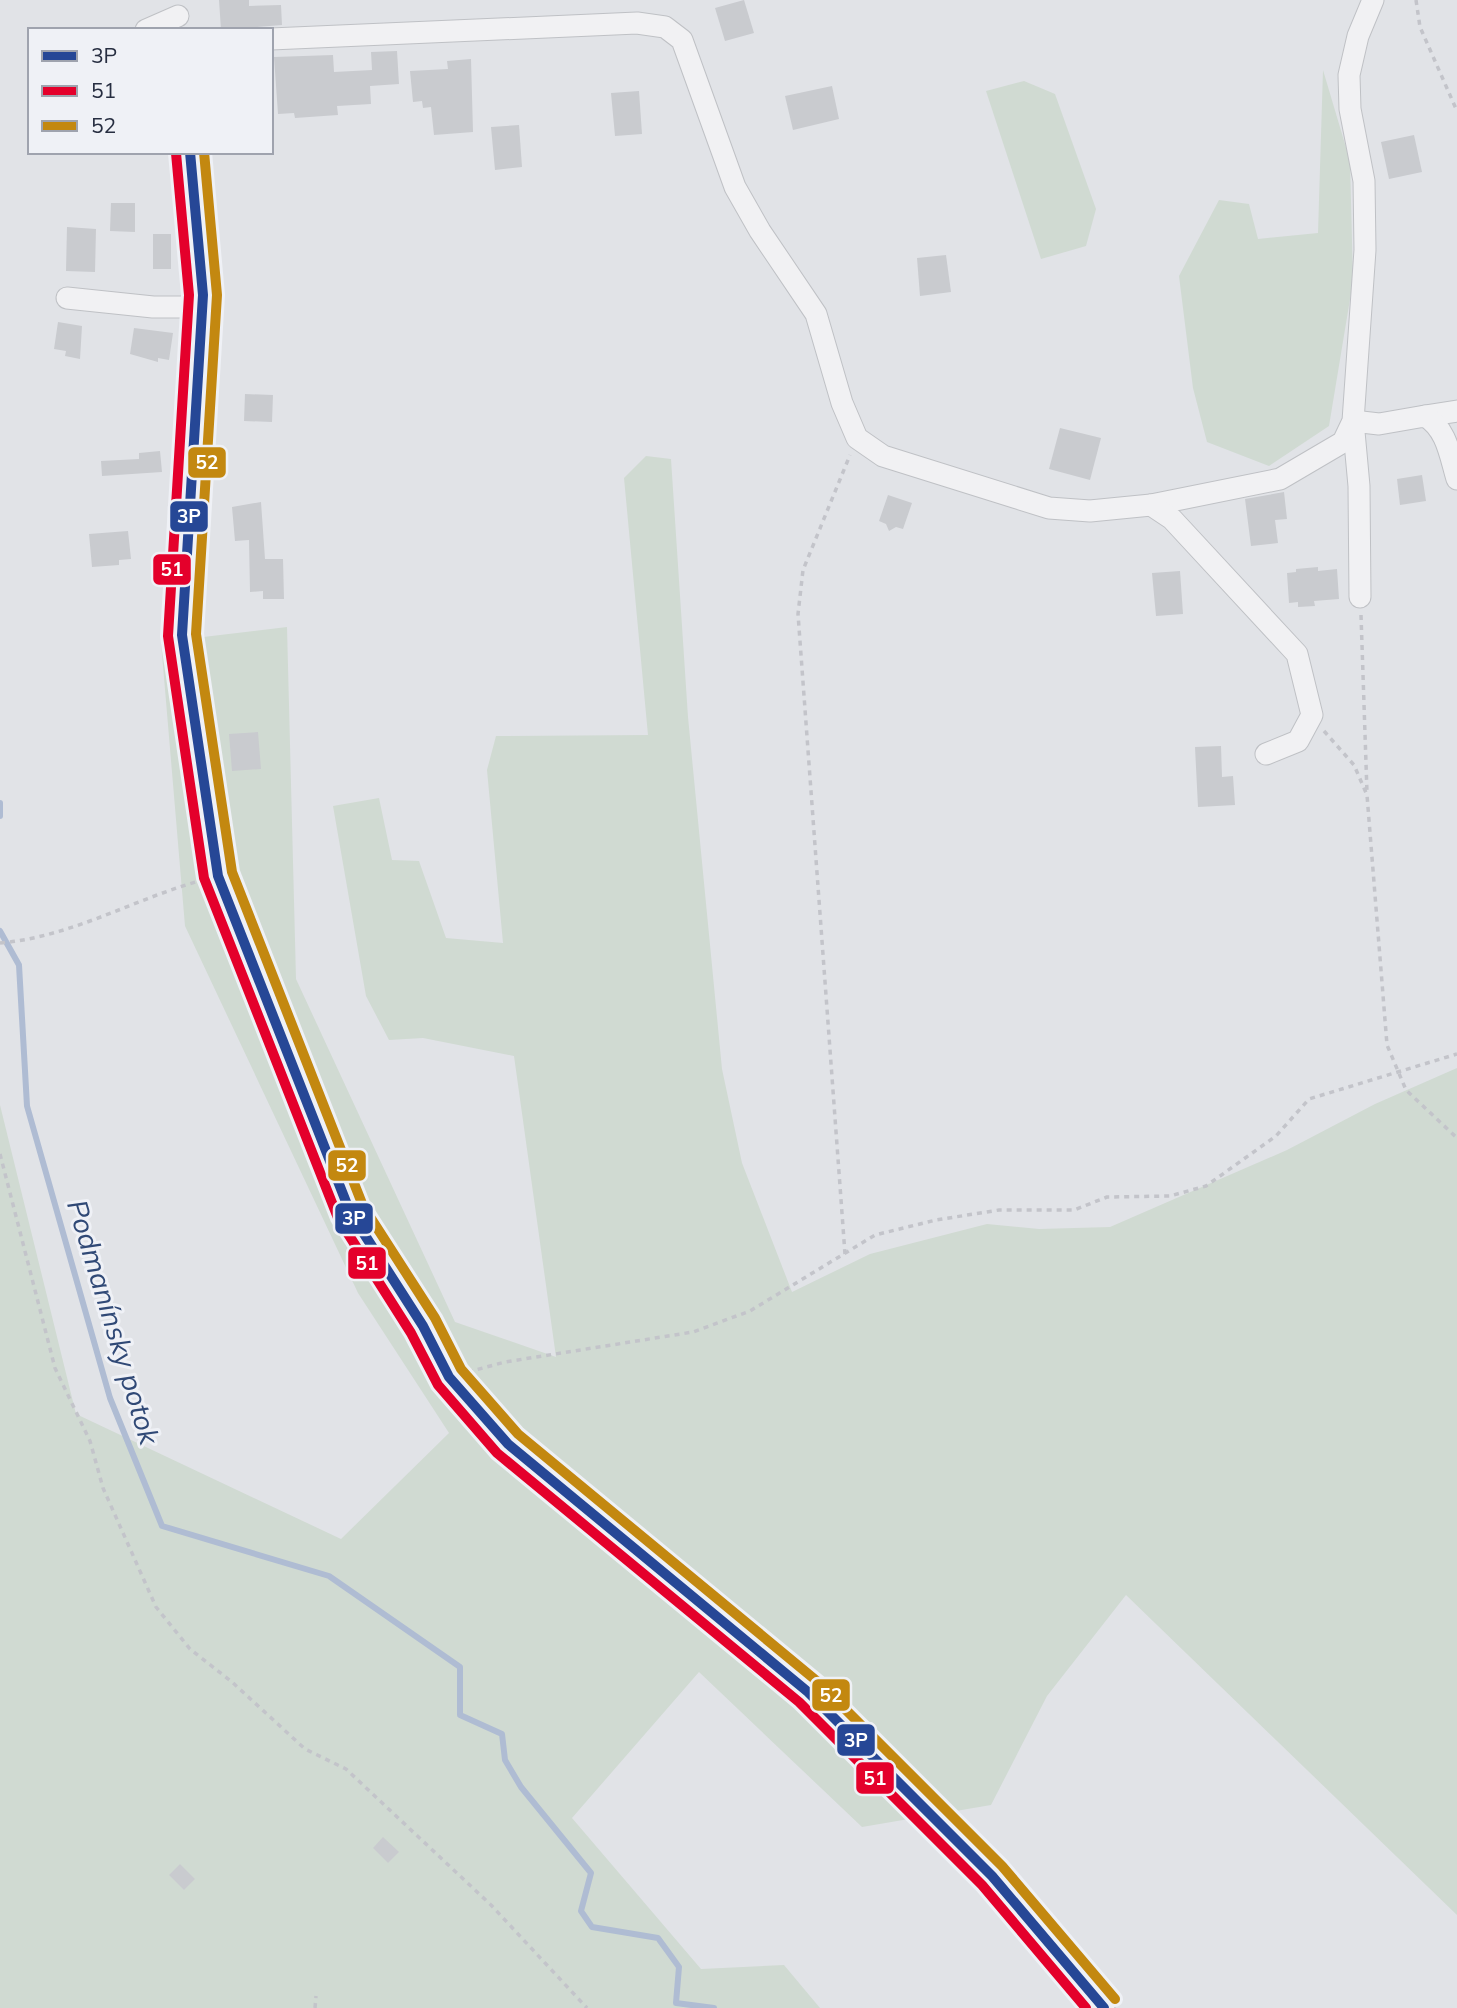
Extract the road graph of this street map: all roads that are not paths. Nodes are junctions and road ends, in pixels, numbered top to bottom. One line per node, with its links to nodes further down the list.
1 (1373, 0): 10 (street)
2 (178, 15): 3 (street)
3 (150, 28)
4 (273, 39): 12 (street)
5 (190, 154): 7 (street)
6 (67, 298): 7 (street)
7 (203, 307): 15 (street)
8 (1457, 411): 9 (street)
9 (1425, 416): 10 (street); 11 (street)
10 (1353, 421): 12 (street); 13 (street)
11 (1457, 479)
12 (1151, 505): 14 (street)
13 (1360, 597)
14 (1266, 754)
15 (1104, 2008)

